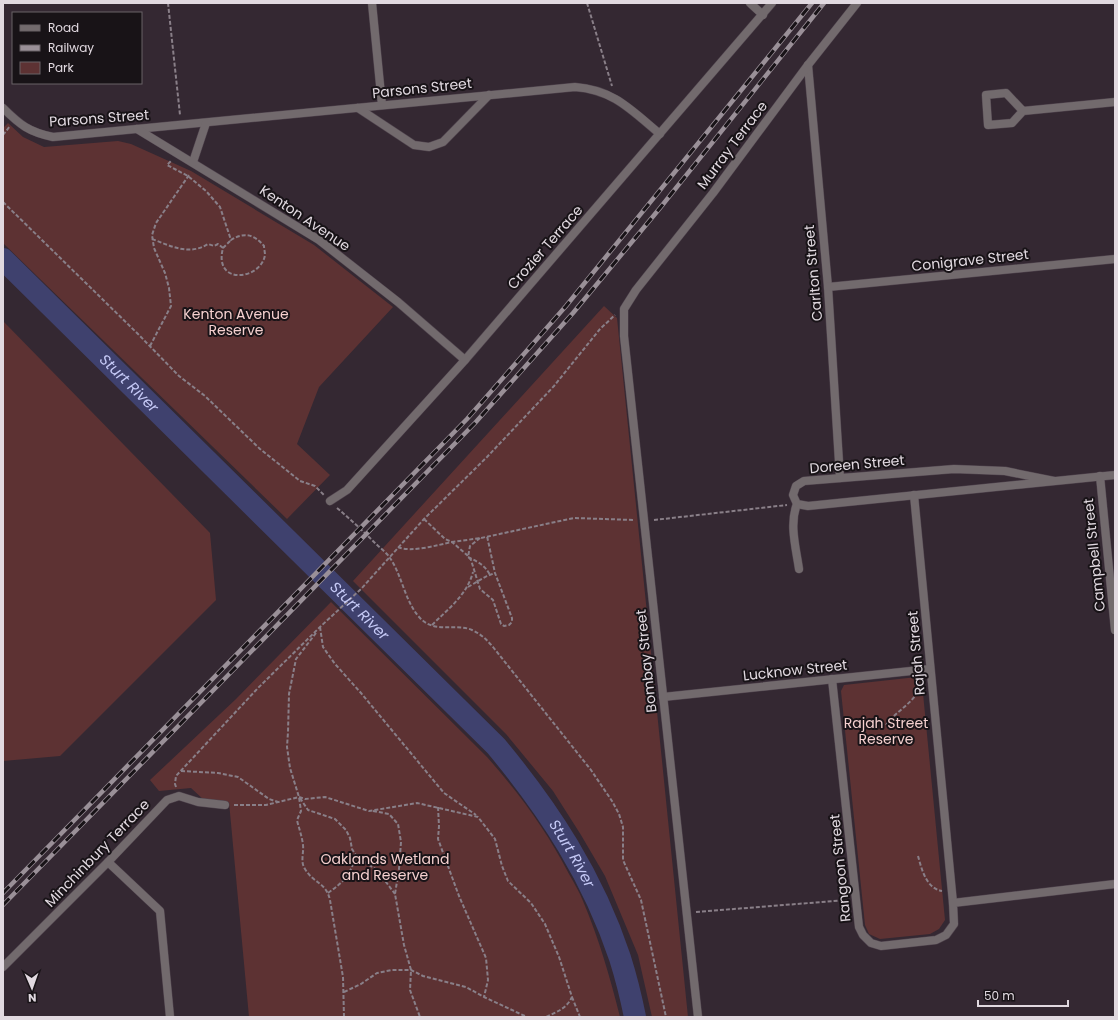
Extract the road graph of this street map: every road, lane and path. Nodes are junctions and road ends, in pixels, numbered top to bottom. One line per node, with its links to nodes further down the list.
1 (372, 3): 11 (street)
2 (587, 3): 9 (path)
3 (750, 3): 6 (street)
4 (772, 3): 6 (street, Crozier Terrace)
5 (857, 3): 7 (street, Murray Terrace)
6 (763, 15): 17 (street, Crozier Terrace)
7 (808, 65): 23 (street, Carlton Street); 24 (street, Murray Terrace)
8 (489, 95): 9 (street, Parsons Street); 11 (street, Parsons Street); 13 (street, Parsons Street)
9 (616, 98): 17 (street, Parsons Street)
10 (1115, 102): 14 (street)
11 (382, 105): 13 (street, Parsons Street)
12 (3, 108): 16 (street, Parsons Street)
13 (358, 108): 15 (street, Parsons Street)
14 (1023, 111): 14 (street)
15 (206, 123): 16 (street, Parsons Street); 18 (street)
16 (137, 129): 18 (street, Kenton Avenue)
17 (660, 134): 26 (street, Crozier Terrace)
18 (194, 163): 25 (path); 26 (street, Kenton Avenue)
19 (3, 202): 25 (path)
20 (231, 240): 21 (path)
21 (224, 248)
22 (1115, 259): 23 (street, Conigrave Street)
23 (828, 287): 29 (street, Carlton Street)
24 (627, 303): 34 (path); 35 (street, Bombay Street)
25 (150, 346): 32 (path)
26 (465, 360): 32 (street, Crozier Terrace)
27 (1115, 475): 28 (street, Doreen Street)
28 (1100, 476): 30 (street, Doreen Street); 50 (street, Campbell Street)
29 (840, 478): 30 (street, Doreen Street); 33 (street, Doreen Street)
30 (1054, 481): 31 (street, Doreen Street)
31 (914, 495): 33 (street, Doreen Street); 51 (street, Rajah Street)
32 (330, 501): 40 (path)
33 (797, 504): 35 (path); 42 (street)
34 (424, 519): 38 (path); 39 (path)
35 (644, 521): 36 (path); 54 (street, Bombay Street)
36 (487, 536): 37 (path); 44 (path)
37 (481, 538): 38 (path); 41 (path)
38 (452, 542): 39 (path); 41 (path)
39 (398, 548): 40 (path)
40 (390, 557): 48 (path); 49 (path)
41 (468, 557): 43 (path); 45 (path)
42 (799, 569)
43 (474, 571): 46 (path); 47 (path)
44 (495, 573): 45 (path); 46 (path)
45 (490, 575): 46 (path)
46 (477, 581): 47 (path)
47 (467, 588): 48 (path)
48 (432, 625): 85 (path)
49 (320, 627): 56 (path); 58 (path); 63 (path)
50 (1115, 630)
51 (930, 669): 52 (street, Lucknow Street); 72 (street, Rajah Street)
52 (832, 679): 54 (street, Lucknow Street); 71 (street, Rangoon Street)
53 (920, 683): 55 (path)
54 (663, 697): 73 (street, Bombay Street)
55 (886, 725)
56 (181, 771): 57 (path); 59 (path)
57 (179, 796): 60 (street); 66 (street, Minchinbury Terrace)
58 (299, 797): 59 (path); 62 (path); 64 (path); 69 (path)
59 (279, 802): 60 (path)
60 (225, 804)
61 (438, 807): 62 (path); 63 (path); 77 (path)
62 (369, 811): 70 (path)
63 (478, 817): 78 (path)
64 (356, 855): 69 (path); 70 (path)
65 (918, 856): 68 (path)
66 (108, 862): 74 (street, Minchinbury Terrace); 79 (street)
67 (1115, 884): 72 (street)
68 (943, 891)
69 (328, 893): 76 (path)
70 (395, 894): 75 (path)
71 (856, 899): 72 (street, Rangoon Street); 73 (path)
72 (953, 903)
73 (686, 913): 86 (street, Bombay Street)
74 (3, 967)
75 (411, 970): 76 (path); 77 (path); 81 (path)
76 (344, 992): 80 (path)
77 (484, 997): 82 (path)
78 (572, 997): 83 (path); 84 (path)
79 (170, 1017)
80 (344, 1017)
81 (420, 1017)
82 (527, 1017)
83 (546, 1017)
84 (580, 1017)
85 (666, 1017)
86 (698, 1017)

